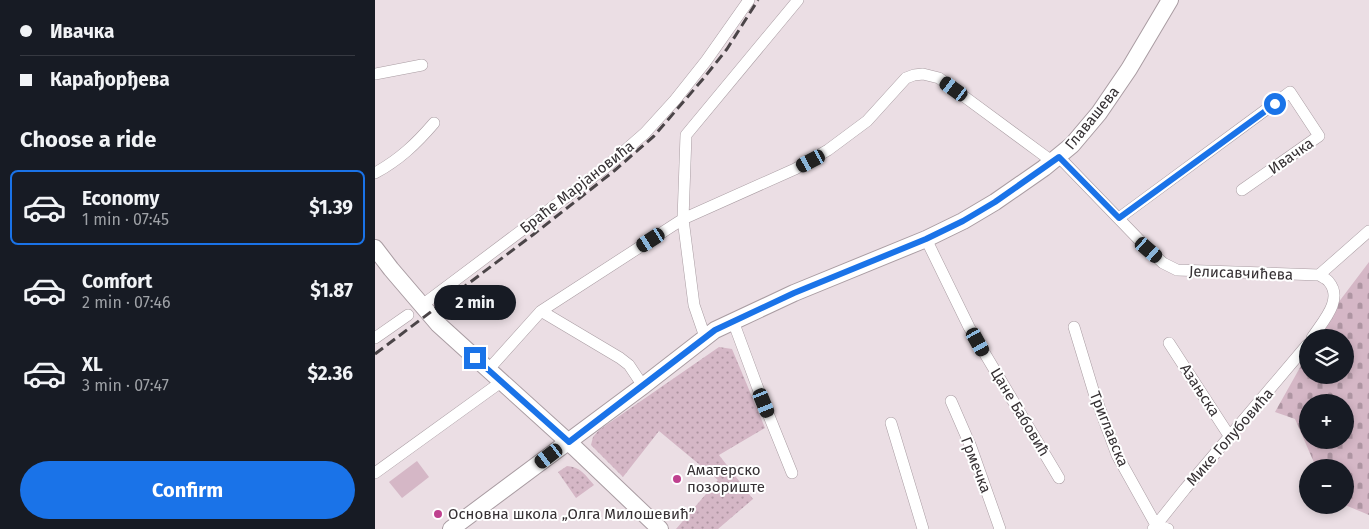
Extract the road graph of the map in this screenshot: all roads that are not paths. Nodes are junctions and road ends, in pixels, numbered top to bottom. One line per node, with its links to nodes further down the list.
1 (749, 0): 16 (street, Браће Марјановића)
2 (798, 0): 11 (street)
3 (1170, 0): 7 (main road, Главашева)
4 (422, 65): 5 (street)
5 (375, 74)
6 (434, 123): 8 (street)
7 (1056, 159): 10 (street, Јелисавчићева); 11 (street, Јелисавчићева); 13 (main road, Главашева)
8 (375, 173)
9 (1242, 190): 10 (street, Ивачка)
10 (1119, 218): 15 (street, Јелисавчићева)
11 (683, 219): 17 (street, Јелисавчићева); 21 (street)
12 (1369, 231): 15 (street)
13 (926, 239): 18 (main road, Главашева); 34 (street, Цане Бабовић)
14 (375, 248): 16 (main road)
15 (1319, 275): 20 (street)
16 (415, 311): 22 (street, Браће Марјановића); 25 (main road)
17 (541, 312): 25 (street, Јелисавчићева); 27 (street)
18 (733, 321): 21 (main road, Главашева); 33 (street)
19 (1074, 327): 35 (street, Триглавска)
20 (1318, 329)
21 (705, 336): 27 (main road, Главашева)
22 (375, 338)
23 (1169, 343): 30 (street, Азањска)
24 (1299, 355): 30 (street, Мике Голубовића)
25 (488, 370): 26 (main road)
26 (501, 382): 31 (main road); 32 (street)
27 (643, 386): 31 (main road, Главашева)
28 (951, 401): 39 (street, Грмечка)
29 (891, 423): 38 (street)
30 (1230, 438): 35 (street, Мике Голубовића)
31 (569, 442): 36 (main road, Главашева); 37 (main road)
32 (375, 473)
33 (792, 473)
34 (1059, 478)
35 (1155, 527): 40 (street)
36 (451, 529)
37 (660, 529)
38 (923, 529)
39 (1000, 529)
40 (1168, 529)

